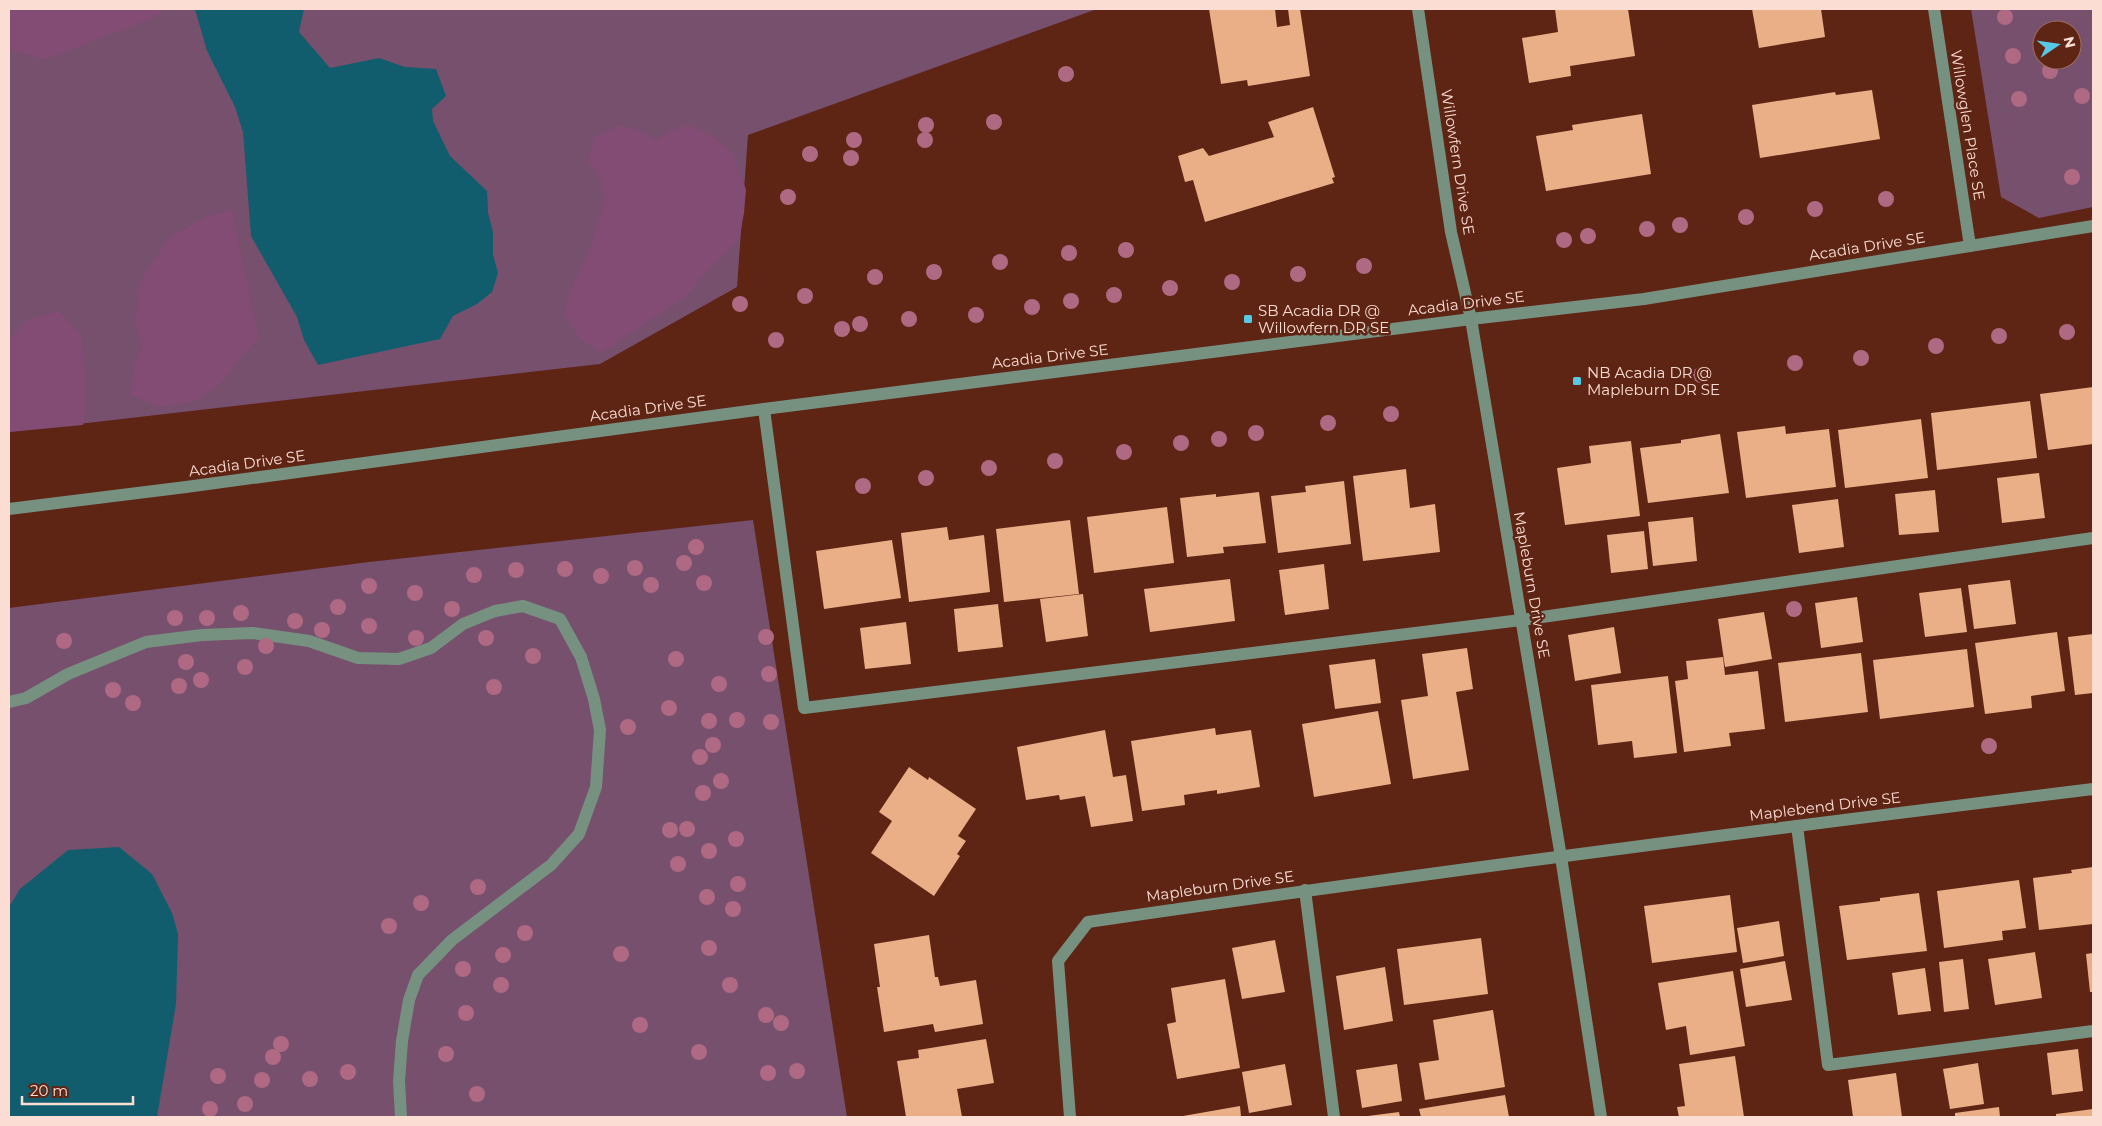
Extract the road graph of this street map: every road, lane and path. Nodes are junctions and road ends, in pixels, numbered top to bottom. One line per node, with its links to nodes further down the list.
1 (1418, 9): 5 (street, Willowfern Drive SE)
2 (1934, 9): 4 (street, Willowglen Place SE)
3 (2093, 226): 4 (street, Acadia Drive SE)
4 (1970, 246): 5 (street, Acadia Drive SE)
5 (1471, 319): 6 (street, Acadia Drive SE); 9 (street, Mapleburn Drive SE)
6 (764, 408): 7 (street, Acadia Drive SE); 9 (street)
7 (9, 509)
8 (2093, 538): 9 (street)
9 (1521, 620): 13 (street, Mapleburn Drive SE)
10 (9, 702): 16 (street)
11 (2093, 790): 12 (street, Maplebend Drive SE)
12 (1797, 826): 13 (street, Maplebend Drive SE); 15 (street)
13 (1561, 857): 14 (street, Mapleburn Drive SE); 19 (street, Mapleburn Drive SE)
14 (1305, 890): 17 (street, Mapleburn Drive SE); 18 (street)
15 (2093, 1031)
16 (401, 1117)
17 (1070, 1117)
18 (1334, 1117)
19 (1601, 1117)

